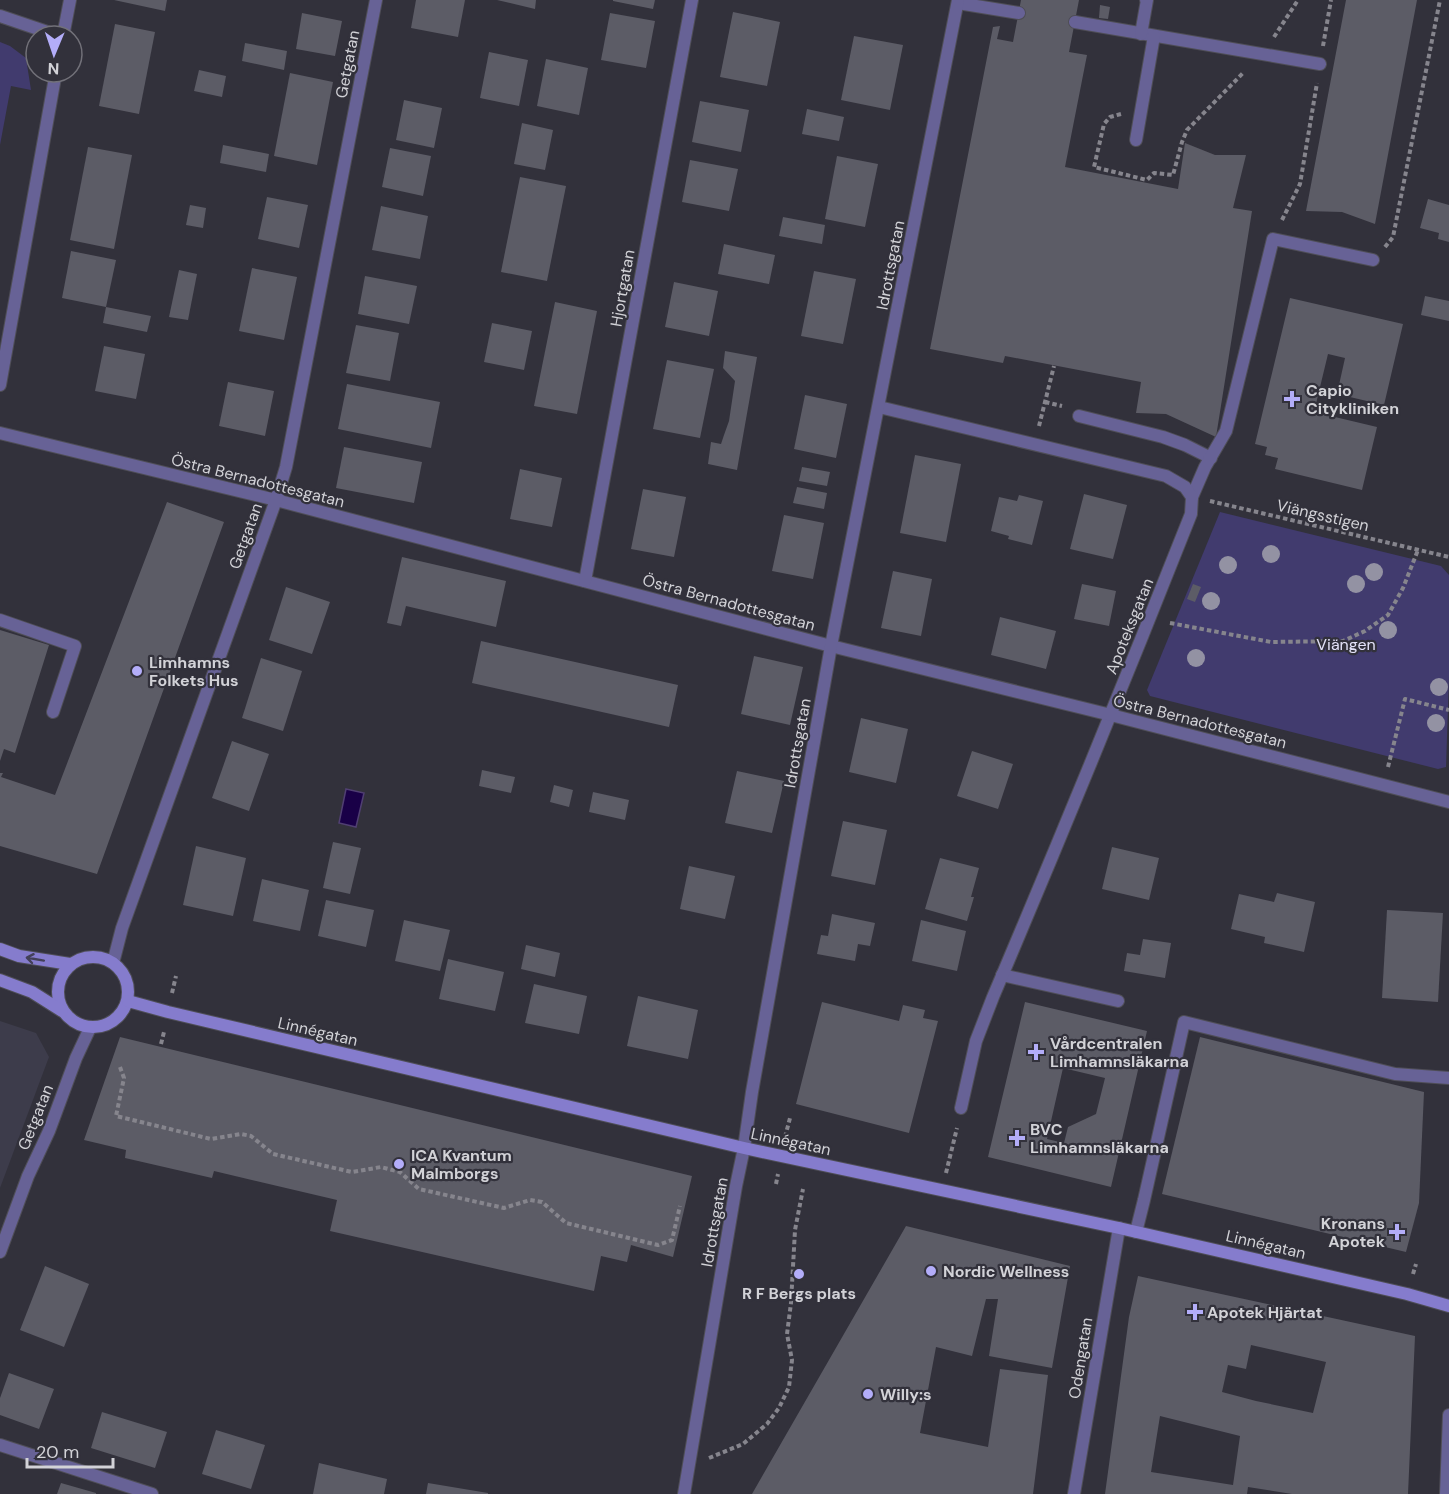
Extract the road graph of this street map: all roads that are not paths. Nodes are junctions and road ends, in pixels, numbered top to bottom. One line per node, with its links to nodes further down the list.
1 (70, 0): 11 (street)
2 (376, 0): 24 (street, Getgatan)
3 (692, 0): 25 (street, Hjortgatan)
4 (1146, 0): 12 (street)
5 (958, 1): 6 (street); 19 (street, Idrottsgatan)
6 (990, 4): 7 (street)
7 (1019, 13)
8 (0, 16): 10 (street)
9 (1075, 22): 12 (street)
10 (24, 24)
11 (64, 24)
12 (1141, 34): 13 (street)
13 (1154, 36): 14 (street); 16 (street)
14 (1320, 64)
15 (54, 84): 18 (street)
16 (1137, 140)
17 (1373, 260): 22 (street, Apoteksgatan)
18 (0, 385)
19 (879, 407): 23 (street); 27 (street, Idrottsgatan)
20 (1079, 416): 22 (street)
21 (0, 433): 24 (street, Östra Bernadottesgatan)
22 (1211, 458): 23 (street, Apoteksgatan)
23 (1192, 497): 29 (street, Apoteksgatan)
24 (276, 500): 25 (street, Östra Bernadottesgatan); 32 (street, Getgatan)
25 (585, 581): 27 (street, Östra Bernadottesgatan)
26 (0, 620): 28 (street)
27 (831, 646): 29 (street, Östra Bernadottesgatan); 42 (street, Idrottsgatan)
28 (53, 712)
29 (1111, 715): 30 (street, Östra Bernadottesgatan); 34 (street, Apoteksgatan)
30 (1449, 802)
31 (0, 949): 33 (street, one-way to 31)
32 (112, 963): 33 (street); 36 (street)
33 (70, 964): 38 (street)
34 (1002, 975): 37 (street); 41 (street, Apoteksgatan)
35 (0, 980): 38 (street)
36 (128, 1000): 39 (street); 42 (street, Linnégatan)
37 (1118, 1000)
38 (62, 1011): 39 (street)
39 (90, 1028): 45 (street, Getgatan)
40 (1449, 1078): 44 (street)
41 (962, 1108)
42 (744, 1148): 43 (street, Linnégatan); 50 (street, Idrottsgatan)
43 (1119, 1228): 44 (street, Linnégatan); 51 (street, Odengatan)
44 (1136, 1232): 46 (street, Linnégatan)
45 (0, 1252)
46 (1449, 1306)
47 (1449, 1415): 52 (street)
48 (0, 1445): 49 (street)
49 (152, 1494)
50 (684, 1494)
51 (1074, 1494)
52 (1446, 1494)

